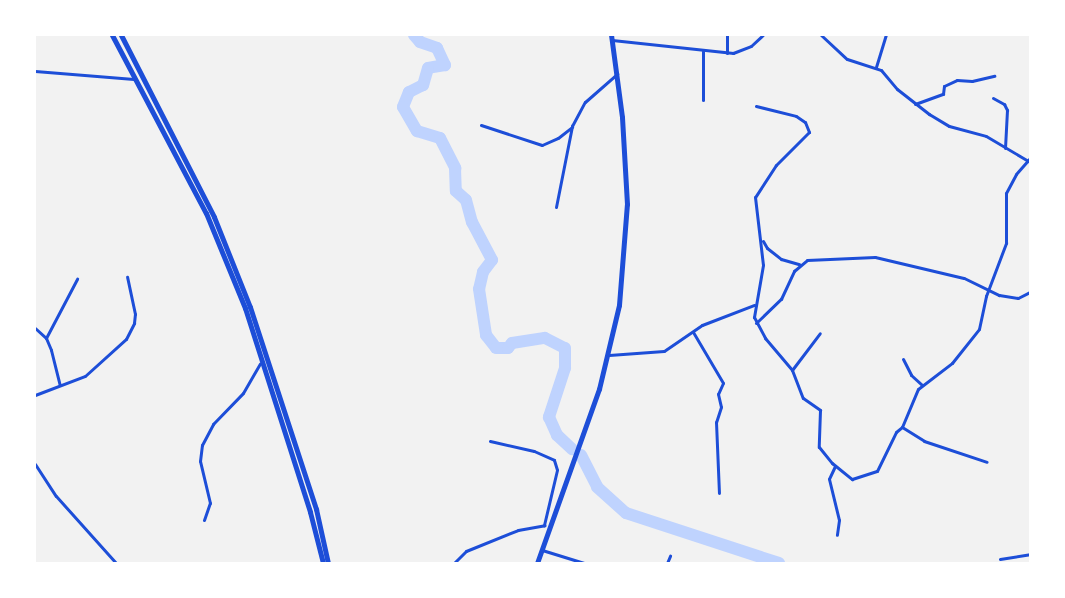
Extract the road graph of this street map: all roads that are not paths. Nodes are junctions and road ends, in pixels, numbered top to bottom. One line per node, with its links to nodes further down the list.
1 (112, 35): 14 (highway)
2 (121, 35): 62 (highway)
3 (727, 35): 9 (street)
4 (763, 35): 9 (street)
5 (821, 35): 10 (street)
6 (886, 35): 10 (street)
7 (612, 37): 8 (street); 12 (highway)
8 (703, 51): 9 (street); 16 (street)
9 (726, 53)
10 (876, 67): 17 (street)
11 (35, 71): 14 (street)
12 (617, 73): 20 (street); 37 (highway)
13 (994, 76): 17 (street)
14 (134, 79): 39 (highway)
15 (993, 98): 21 (street)
16 (703, 100)
17 (914, 104): 21 (street)
18 (756, 106): 25 (street)
19 (481, 125): 20 (street)
20 (572, 126): 24 (street)
21 (1004, 148): 22 (street)
22 (1028, 158): 23 (street); 29 (street)
23 (1030, 162)
24 (556, 208)
25 (761, 238): 26 (street); 31 (street)
26 (799, 264): 29 (street); 32 (street)
27 (127, 277): 41 (street)
28 (77, 279): 36 (street)
29 (988, 291): 30 (street); 42 (street)
30 (1030, 292)
31 (754, 305): 32 (street); 34 (street)
32 (756, 323): 40 (street)
33 (35, 328): 36 (street)
34 (693, 332): 37 (street); 51 (street)
35 (820, 333): 40 (street)
36 (46, 338): 41 (street)
37 (609, 355): 54 (highway)
38 (903, 359): 42 (street)
39 (260, 364): 52 (street); 61 (highway)
40 (792, 370): 48 (street)
41 (60, 385): 43 (street)
42 (922, 385): 44 (street)
43 (35, 395)
44 (902, 427): 46 (street); 48 (street)
45 (490, 441): 53 (street)
46 (987, 462)
47 (35, 464): 60 (street)
48 (835, 466): 55 (street)
49 (1030, 475): 50 (street)
50 (1030, 484)
51 (719, 493)
52 (204, 520)
53 (544, 525): 54 (street); 63 (street)
54 (550, 525): 56 (highway)
55 (837, 535)
56 (542, 550): 64 (highway); 65 (street)
57 (1030, 554): 59 (street)
58 (670, 556): 66 (street)
59 (1000, 559)
60 (116, 563)
61 (323, 563)
62 (328, 563)
63 (454, 563)
64 (537, 563)
65 (584, 563)
66 (667, 563)

